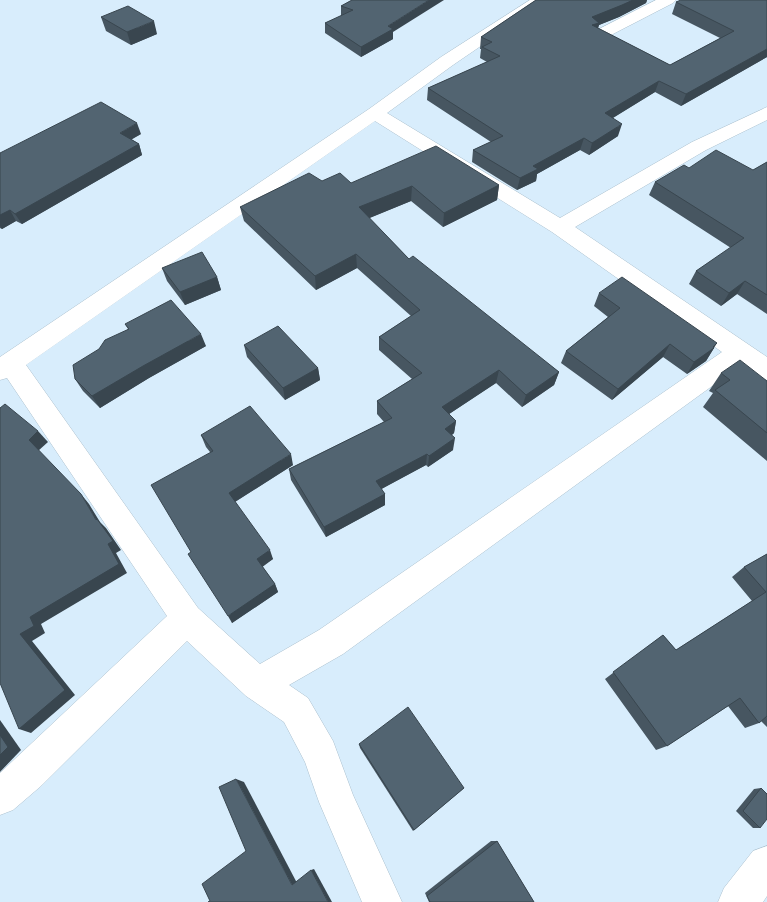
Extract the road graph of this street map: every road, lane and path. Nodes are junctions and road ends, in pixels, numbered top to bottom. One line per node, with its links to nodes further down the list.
1 (540, 0): 4 (street)
2 (668, 0): 3 (street)
3 (605, 32)
4 (375, 113): 6 (street); 8 (street)
5 (767, 113): 6 (street)
6 (560, 227): 7 (street)
7 (740, 352): 9 (street); 11 (street)
8 (5, 367): 10 (street)
9 (767, 370)
10 (187, 619): 11 (street); 12 (street)
11 (258, 684): 14 (street)
12 (0, 797)
13 (767, 865): 15 (street)
14 (382, 902)
15 (738, 902)

